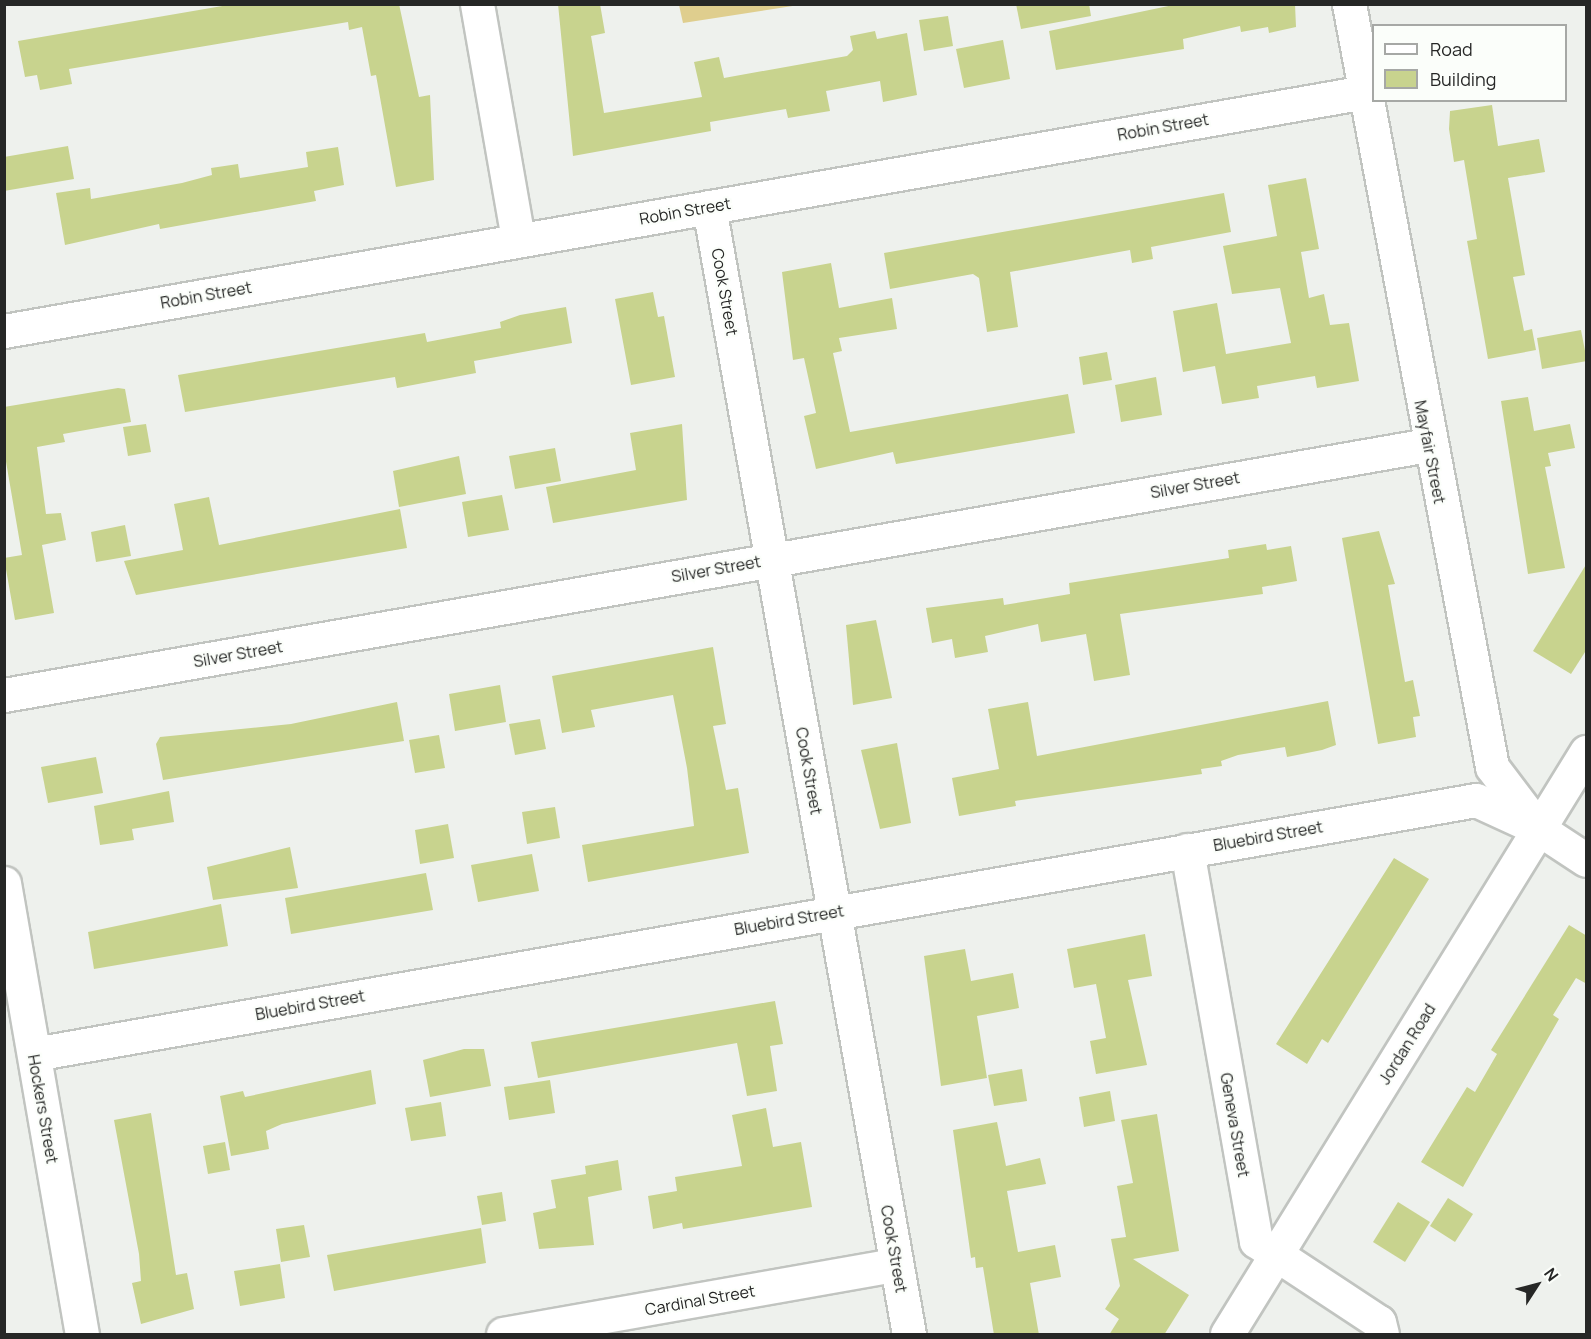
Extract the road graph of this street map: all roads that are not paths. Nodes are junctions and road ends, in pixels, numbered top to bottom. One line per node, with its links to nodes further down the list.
1 (477, 4): 5 (street)
2 (1349, 4): 3 (street, Mayfair Street)
3 (1365, 92): 4 (street, Robin Street); 7 (street, Mayfair Street)
4 (709, 207): 5 (street, Robin Street); 8 (street, Cook Street)
5 (518, 240): 6 (street, Robin Street)
6 (4, 331)
7 (1428, 445): 8 (street, Silver Street); 11 (street, Mayfair Street)
8 (772, 559): 9 (street, Silver Street); 15 (street, Cook Street)
9 (4, 695)
10 (1587, 752): 11 (street, Jordan Road)
11 (1539, 829): 12 (street, Bluebird Street); 13 (street, Mayfair Street); 17 (street, Jordan Road)
12 (1187, 850): 15 (street, Bluebird Street); 17 (street, Geneva Street)
13 (1587, 860)
14 (4, 883): 16 (street, Hockers Street)
15 (834, 912): 16 (street, Bluebird Street); 18 (street, Cook Street)
16 (34, 1054): 19 (street, Hockers Street)
17 (1276, 1258): 22 (street, Jordan Road); 23 (street, Geneva Street)
18 (896, 1265): 20 (street, Cardinal Street); 21 (street, Cook Street)
19 (82, 1335)
20 (503, 1335)
21 (909, 1335)
22 (1227, 1335)
23 (1382, 1335)

